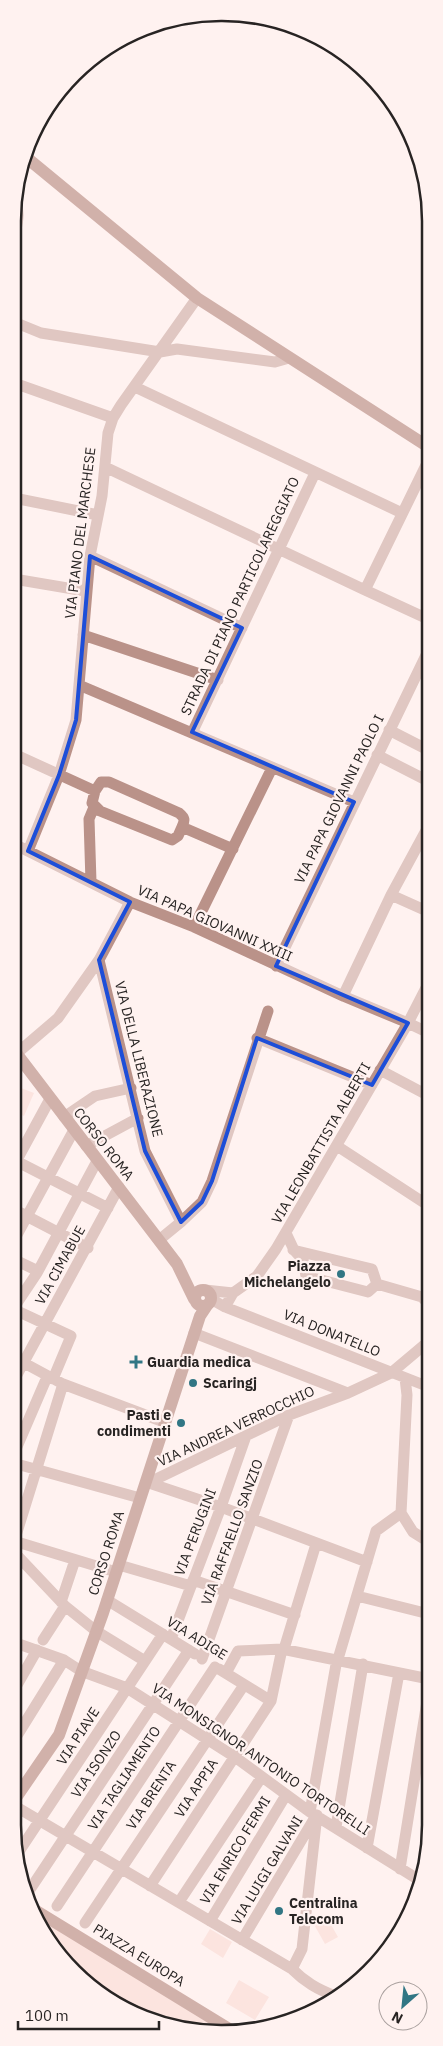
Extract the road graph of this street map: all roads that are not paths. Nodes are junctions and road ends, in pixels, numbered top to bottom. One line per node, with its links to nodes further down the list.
1 (31, 161): 2 (main road)
2 (197, 298): 4 (street, VIA PIANO DEL MARCHESE); 5 (main road)
3 (21, 325): 4 (street)
4 (160, 352): 5 (street); 7 (street, VIA PIANO DEL MARCHESE)
5 (289, 358): 9 (main road)
6 (21, 385): 8 (street)
7 (135, 387): 8 (street, VIA PIANO DEL MARCHESE); 12 (street)
8 (113, 418): 10 (street, VIA PIANO DEL MARCHESE)
9 (422, 443)
10 (105, 467): 17 (street, VIA PIANO DEL MARCHESE); 18 (street)
11 (422, 472): 13 (street)
12 (315, 473): 16 (street); 18 (street, STRADA DI PIANO PARTICOLAREGGIATO)
13 (418, 480): 14 (street); 16 (street)
14 (422, 482)
15 (21, 500): 17 (street)
16 (402, 513): 21 (street)
17 (98, 516): 19 (street, VIA PIANO DEL MARCHESE)
18 (279, 548): 21 (street); 24 (street, STRADA DI PIANO PARTICOLAREGGIATO)
19 (90, 556): 22 (street, VIA PIANO DEL MARCHESE); 24 (street)
20 (21, 580): 22 (street)
21 (365, 590): 23 (street)
22 (85, 591): 25 (street, VIA PIANO DEL MARCHESE)
23 (422, 616)
24 (242, 628): 27 (street, STRADA DI PIANO PARTICOLAREGGIATO)
25 (83, 635): 27 (street); 28 (street, VIA PIANO DEL MARCHESE)
26 (422, 663): 29 (street, VIA PAPA GIOVANNI PAOLO I)
27 (218, 680): 30 (street, STRADA DI PIANO PARTICOLAREGGIATO)
28 (79, 684): 30 (street); 35 (street, VIA PIANO DEL MARCHESE)
29 (388, 730): 31 (street); 32 (street, VIA PAPA GIOVANNI PAOLO I)
30 (192, 732): 34 (street)
31 (422, 748)
32 (377, 755): 36 (street); 38 (street, VIA PAPA GIOVANNI PAOLO I)
33 (21, 757): 35 (street)
34 (272, 768): 38 (street); 43 (street)
35 (59, 775): 37 (street); 44 (street, VIA PIANO DEL MARCHESE)
36 (422, 778)
37 (95, 791): 39 (street); 40 (street)
38 (354, 802): 51 (street, VIA PAPA GIOVANNI PAOLO I)
39 (94, 807): 40 (street); 45 (street)
40 (182, 827): 43 (street)
41 (422, 839): 46 (street)
42 (21, 847): 44 (street, VIA PAPA GIOVANNI XXIII)
43 (233, 849): 49 (street)
44 (28, 850): 45 (street, VIA PAPA GIOVANNI XXIII)
45 (91, 882): 47 (street, VIA PAPA GIOVANNI XXIII)
46 (391, 895): 48 (street); 52 (street)
47 (130, 902): 49 (street, VIA PAPA GIOVANNI XXIII); 50 (street)
48 (422, 909)
49 (194, 927): 51 (street, VIA PAPA GIOVANNI XXIII)
50 (99, 960): 58 (street); 62 (street, VIA DELLA LIBERAZIONE)
51 (276, 966): 52 (street, VIA PAPA GIOVANNI XXIII)
52 (343, 996): 55 (street, VIA PAPA GIOVANNI XXIII)
53 (422, 996): 55 (street, VIA LEONBATTISTA ALBERTI)
54 (268, 1011): 57 (street)
55 (408, 1023): 56 (street, VIA PAPA GIOVANNI XXIII); 60 (street, VIA LEONBATTISTA ALBERTI)
56 (422, 1030)
57 (257, 1038): 61 (street); 80 (street)
58 (21, 1047)
59 (21, 1060): 64 (main road, CORSO ROMA)
60 (380, 1070): 61 (street, VIA LEONBATTISTA ALBERTI); 63 (street)
61 (372, 1086): 69 (street, VIA LEONBATTISTA ALBERTI)
62 (131, 1088): 65 (street); 66 (street, VIA DELLA LIBERAZIONE)
63 (422, 1092)
64 (50, 1099): 65 (main road, CORSO ROMA); 70 (street)
65 (64, 1117): 67 (main road, CORSO ROMA)
66 (138, 1118): 68 (street); 80 (street, VIA DELLA LIBERAZIONE)
67 (74, 1130): 68 (main road, CORSO ROMA); 73 (street)
68 (86, 1146): 71 (main road, CORSO ROMA)
69 (337, 1146): 76 (street); 83 (street, VIA LEONBATTISTA ALBERTI)
70 (21, 1153)
71 (97, 1161): 74 (main road, CORSO ROMA); 75 (street)
72 (21, 1167): 73 (street)
73 (47, 1178): 75 (street); 79 (street)
74 (119, 1187): 77 (street, VIA CIMABUE); 84 (main road, CORSO ROMA)
75 (79, 1194): 77 (street); 82 (street)
76 (422, 1201)
77 (108, 1208): 85 (street, VIA CIMABUE)
78 (21, 1214): 79 (street)
79 (27, 1217): 81 (street); 82 (street)
80 (182, 1222): 84 (street)
81 (21, 1228)
82 (58, 1232): 85 (street); 89 (street)
83 (286, 1233): 86 (street, VIA LEONBATTISTA ALBERTI); 87 (street)
84 (158, 1240): 92 (main road, CORSO ROMA)
85 (88, 1248): 97 (street, VIA CIMABUE)
86 (276, 1250): 87 (street); 91 (street, VIA LEONBATTISTA ALBERTI)
87 (294, 1250): 90 (street); 90 (street)
88 (21, 1263): 89 (street)
89 (38, 1271): 93 (street)
90 (377, 1284): 94 (street)
91 (233, 1293): 92 (street); 95 (street, VIA LEONBATTISTA ALBERTI)
92 (205, 1296): 95 (street); 98 (main road, CORSO ROMA)
93 (21, 1297)
94 (422, 1297)
95 (225, 1307): 102 (street, VIA DONATELLO)
96 (21, 1312): 97 (street)
97 (45, 1323): 100 (street, VIA CIMABUE); 104 (street)
98 (194, 1333): 106 (street); 108 (main road, CORSO ROMA)
99 (422, 1347): 102 (street, VIA ANDREA VERROCCHIO)
100 (21, 1356)
101 (21, 1362): 104 (street)
102 (390, 1372): 103 (street, VIA DONATELLO); 106 (street, VIA ANDREA VERROCCHIO)
103 (405, 1378): 105 (street, VIA DONATELLO); 116 (street)
104 (54, 1380): 108 (street); 110 (street); 112 (street)
105 (422, 1384)
106 (348, 1393): 107 (street, VIA ANDREA VERROCCHIO)
107 (289, 1414): 109 (street, VIA ANDREA VERROCCHIO); 117 (street, VIA RAFFAELLO SANZIO)
108 (164, 1422): 113 (main road, CORSO ROMA)
109 (246, 1436): 113 (street, VIA ANDREA VERROCCHIO); 115 (street, VIA PERUGINI)
110 (21, 1441)
111 (21, 1466): 112 (street)
112 (36, 1469): 114 (street); 118 (street)
113 (148, 1482): 114 (main road, CORSO ROMA); 115 (street)
114 (140, 1498): 125 (main road, CORSO ROMA)
115 (221, 1507): 117 (street); 126 (street, VIA PERUGINI)
116 (401, 1513): 119 (street); 124 (street)
117 (253, 1520): 120 (street); 127 (street, VIA RAFFAELLO SANZIO)
118 (21, 1525)
119 (422, 1538)
120 (316, 1544): 124 (street); 132 (street, VIA APPIA)
121 (21, 1552): 123 (street)
122 (21, 1559): 130 (street)
123 (75, 1560): 125 (street); 130 (street)
124 (367, 1562): 128 (street)
125 (117, 1569): 126 (street); 129 (main road, CORSO ROMA)
126 (192, 1583): 127 (street); 134 (street, VIA PERUGINI)
127 (228, 1592): 132 (street); 139 (street, VIA RAFFAELLO SANZIO)
128 (357, 1596): 131 (street); 140 (street)
129 (107, 1600): 133 (main road, CORSO ROMA); 134 (street, VIA ADIGE)
130 (63, 1604): 133 (street); 136 (street)
131 (422, 1612)
132 (294, 1615): 137 (street, VIA APPIA)
133 (96, 1632): 142 (street); 145 (main road, CORSO ROMA)
134 (167, 1636): 138 (street, VIA ADIGE); 142 (street, VIA PIAVE)
135 (21, 1643): 136 (street, VIA MONSIGNOR ANTONIO TORTORELLI)
136 (40, 1645): 141 (street, VIA MONSIGNOR ANTONIO TORTORELLI); 148 (street)
137 (283, 1649): 140 (street); 146 (street); 152 (street, VIA APPIA)
138 (189, 1650): 139 (street, VIA ADIGE); 153 (street, VIA ISONZO)
139 (202, 1659): 144 (street, VIA ADIGE)
140 (338, 1659): 143 (street); 163 (street)
141 (64, 1660): 145 (street, VIA MONSIGNOR ANTONIO TORTORELLI); 155 (street)
142 (145, 1660): 151 (street, VIA PIAVE)
143 (363, 1664): 147 (street); 165 (street)
144 (214, 1666): 146 (street, VIA ADIGE); 154 (street, VIA TAGLIAMENTO)
145 (81, 1671): 151 (street, VIA MONSIGNOR ANTONIO TORTORELLI); 160 (main road, CORSO ROMA)
146 (226, 1673): 150 (street, VIA ADIGE)
147 (399, 1673): 149 (street); 168 (street)
148 (21, 1678)
149 (422, 1678)
150 (244, 1685): 152 (street, VIA ADIGE); 157 (street, VIA BRENTA)
151 (127, 1688): 153 (street, VIA MONSIGNOR ANTONIO TORTORELLI); 164 (street, VIA PIAVE)
152 (271, 1701): 158 (street, VIA APPIA)
153 (153, 1704): 154 (street, VIA MONSIGNOR ANTONIO TORTORELLI); 166 (street, VIA ISONZO)
154 (179, 1721): 157 (street, VIA MONSIGNOR ANTONIO TORTORELLI); 169 (street, VIA TAGLIAMENTO)
155 (21, 1729)
156 (422, 1732): 171 (street)
157 (206, 1739): 158 (street, VIA MONSIGNOR ANTONIO TORTORELLI); 170 (street, VIA BRENTA)
158 (235, 1757): 159 (street, VIA MONSIGNOR ANTONIO TORTORELLI); 173 (street, VIA APPIA)
159 (261, 1778): 161 (street, VIA MONSIGNOR ANTONIO TORTORELLI); 175 (street)
160 (21, 1791)
161 (286, 1795): 163 (street, VIA MONSIGNOR ANTONIO TORTORELLI); 178 (street, VIA ENRICO FERMI)
162 (21, 1809): 164 (street)
163 (313, 1814): 165 (street, VIA MONSIGNOR ANTONIO TORTORELLI); 180 (street, VIA LUIGI GALVANI); 181 (street)
164 (40, 1821): 166 (street); 167 (street, VIA PIAVE)
165 (336, 1827): 168 (street, VIA MONSIGNOR ANTONIO TORTORELLI)
166 (66, 1836): 169 (street); 174 (street, VIA ISONZO)
167 (23, 1846)
168 (367, 1848): 171 (street, VIA MONSIGNOR ANTONIO TORTORELLI)
169 (93, 1852): 170 (street); 176 (street, VIA TAGLIAMENTO)
170 (121, 1869): 173 (street); 179 (street, VIA BRENTA)
171 (400, 1869): 172 (street, VIA MONSIGNOR ANTONIO TORTORELLI)
172 (415, 1877)
173 (150, 1886): 175 (street)
174 (31, 1887)
175 (179, 1902): 178 (street)
176 (57, 1906)
177 (43, 1915): 183 (main road, PIAZZA EUROPA)
178 (210, 1921): 180 (street)
179 (85, 1923)
180 (242, 1940): 181 (street)
181 (292, 1968): 182 (street)
182 (329, 1994)
183 (223, 2025)

